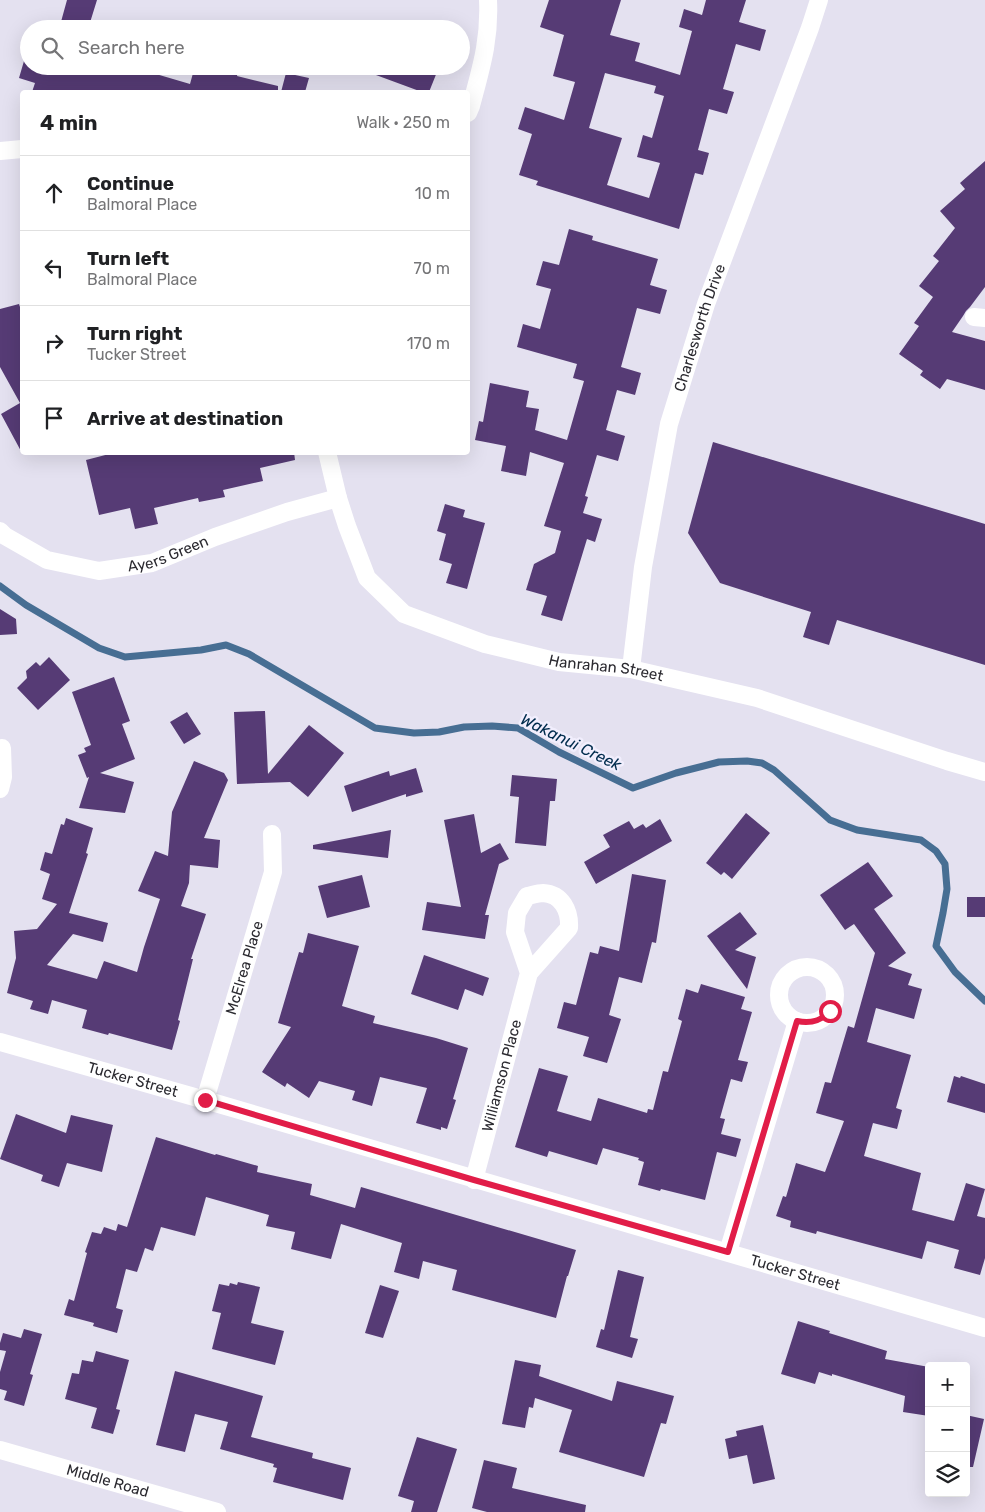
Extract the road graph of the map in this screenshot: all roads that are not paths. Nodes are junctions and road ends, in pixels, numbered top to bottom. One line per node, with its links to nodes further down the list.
1 (488, 0): 3 (street)
2 (819, 0): 9 (street, Charlesworth Drive)
3 (470, 108)
4 (20, 149): 5 (street)
5 (0, 151)
6 (328, 455): 7 (street, Hanrahan Street)
7 (338, 498): 8 (street, Ayers Green); 9 (street, Hanrahan Street)
8 (0, 531)
9 (631, 668): 11 (street, Hanrahan Street)
10 (2, 748): 12 (street)
11 (985, 772)
12 (0, 789)
13 (272, 834): 17 (street, McElrea Place)
14 (529, 973): 18 (street, Williamson Place)
15 (797, 1021): 19 (street)
16 (0, 1042): 17 (street, Tucker Street)
17 (205, 1100): 18 (street, Tucker Street)
18 (474, 1180): 19 (street, Tucker Street)
19 (728, 1252): 20 (street, Tucker Street)
20 (985, 1328)
21 (0, 1450): 22 (street, Middle Road)
22 (215, 1512)

